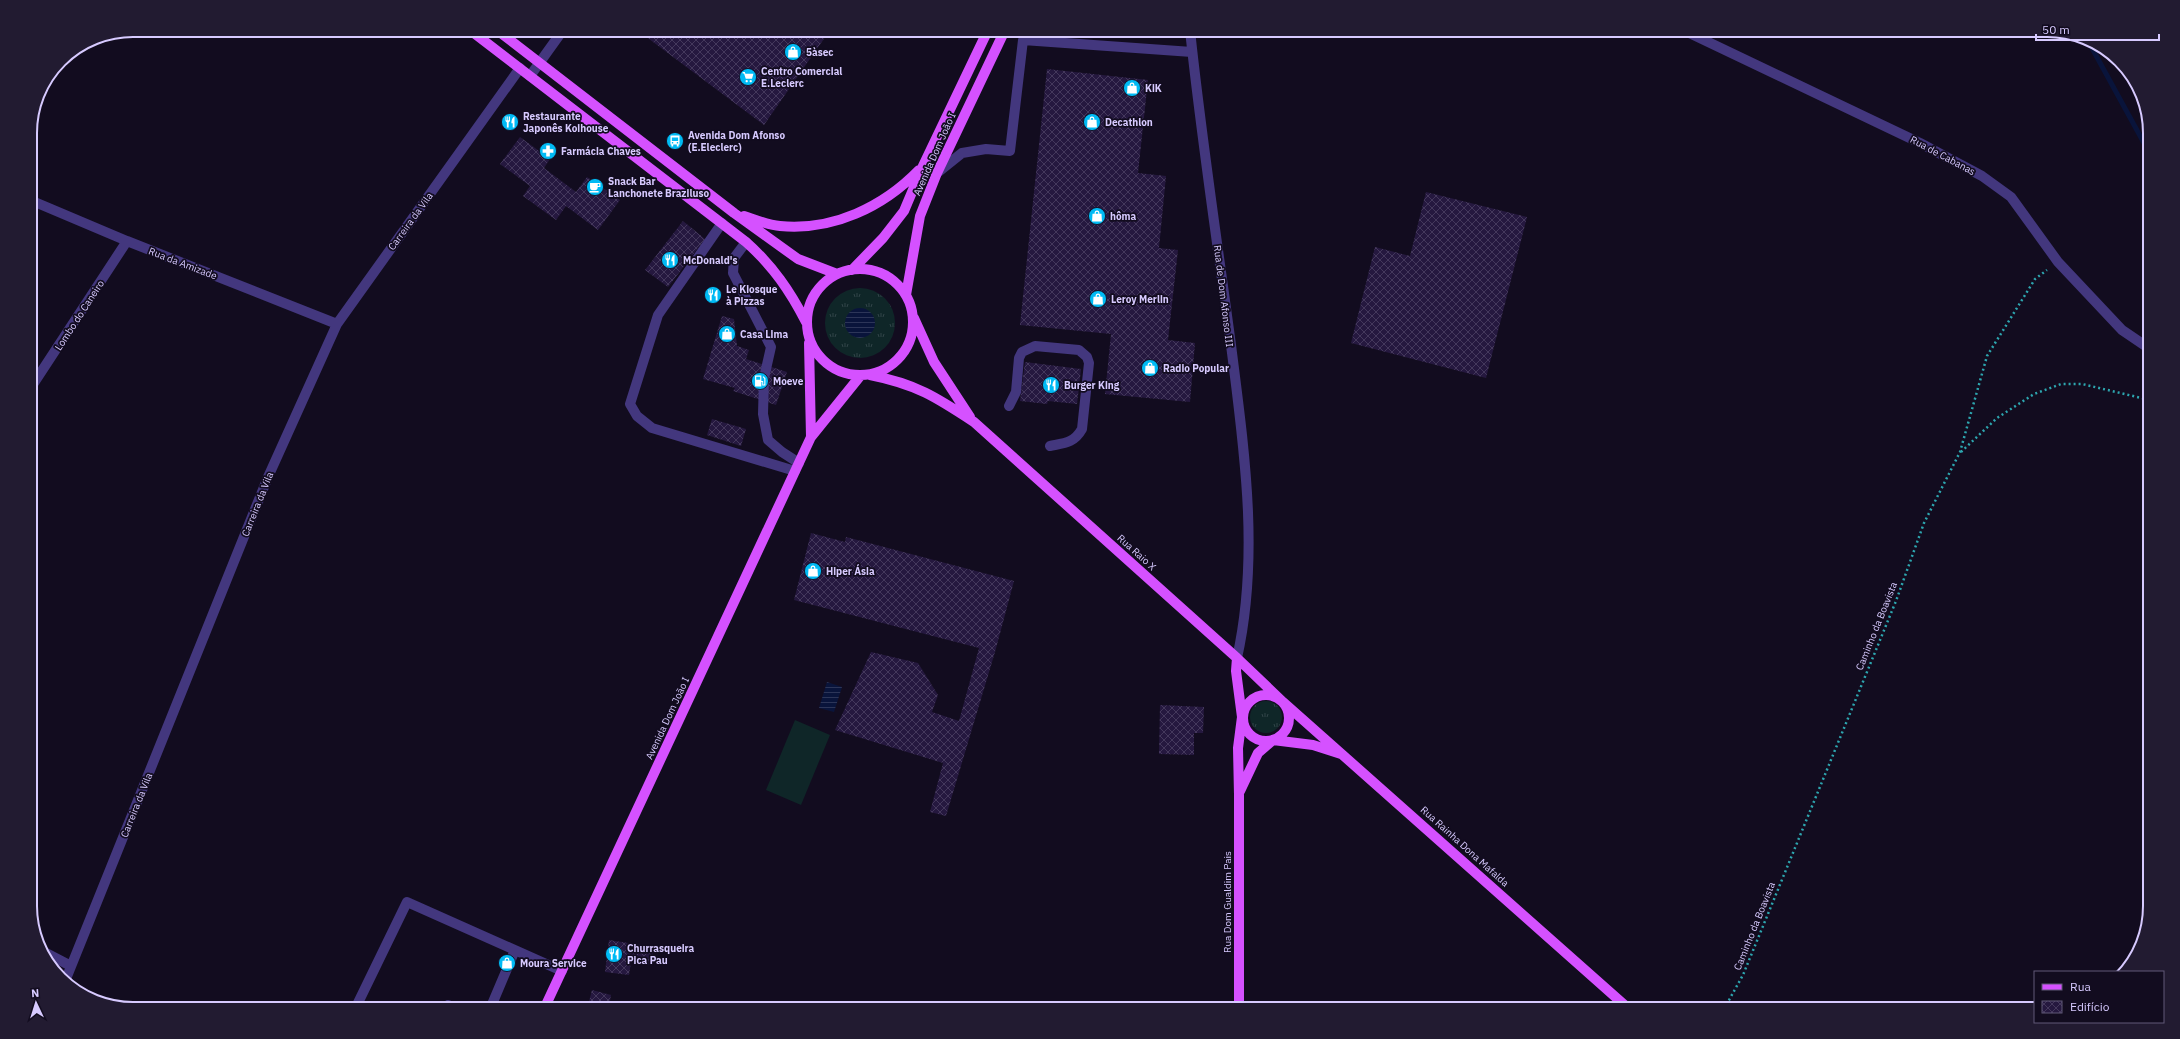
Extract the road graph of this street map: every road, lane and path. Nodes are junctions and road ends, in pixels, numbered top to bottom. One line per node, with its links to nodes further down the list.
1 (479, 37): 10 (main road)
2 (506, 37): 9 (main road)
3 (558, 37): 9 (street)
4 (985, 37): 12 (main road, Avenida Dom João I)
5 (1002, 37): 13 (main road, Avenida Dom João I)
6 (1191, 37): 8 (street, Rua de Dom Afonso III)
7 (1698, 37): 19 (street, Rua de Cabanas)
8 (1192, 52): 13 (street); 37 (street, Rua de Dom Afonso III)
9 (540, 62): 11 (street); 15 (main road)
10 (520, 68): 11 (main road); 25 (street, Carreira da Vila)
11 (530, 76): 16 (main road)
12 (923, 166): 15 (main road); 20 (main road, Avenida Dom João I)
13 (937, 173): 22 (main road, Avenida Dom João I)
14 (37, 203): 17 (street, Rua da Amizade)
15 (734, 213): 21 (main road)
16 (722, 223): 18 (main road); 36 (street)
17 (127, 241): 25 (street, Rua da Amizade); 29 (street, Lombo do Caneiro)
18 (746, 242): 24 (main road); 36 (street)
19 (2058, 262): 27 (street, Rua de Cabanas); 35 (path, Caminho da Boavista)
20 (852, 270): 21 (main road); 22 (main road)
21 (837, 274): 24 (main road)
22 (906, 296): 23 (main road)
23 (913, 315): 28 (main road); 32 (main road, Rua Raio X)
24 (806, 322): 26 (main road)
25 (337, 324): 45 (street, Carreira da Vila)
26 (809, 339): 28 (main road); 33 (main road, Avenida Dom João I)
27 (2143, 345)
28 (866, 375): 32 (main road, Rua Raio X); 33 (main road, Avenida Dom João I)
29 (37, 378)
30 (2143, 398): 35 (path)
31 (1009, 406): 34 (street)
32 (974, 422): 37 (main road, Rua Raio X)
33 (811, 437): 36 (main road, Avenida Dom João I)
34 (1050, 446)
35 (1960, 452): 53 (path, Caminho da Boavista)
36 (797, 467): 46 (main road, Avenida Dom João I)
37 (1237, 658): 38 (main road, Rua Raio X); 39 (main road)
38 (1283, 702): 39 (main road); 40 (main road); 41 (main road, Rua Rainha Dona Mafalda)
39 (1242, 717): 40 (main road); 42 (main road, Rua Dom Gualdim Pais)
40 (1273, 740): 41 (main road); 42 (main road, Rua Dom Gualdim Pais)
41 (1347, 756): 52 (main road, Rua Rainha Dona Mafalda)
42 (1239, 795): 51 (main road, Rua Dom Gualdim Pais)
43 (515, 950): 46 (street); 48 (street); 49 (street)
44 (51, 956): 45 (street)
45 (71, 966): 47 (street, Carreira da Vila)
46 (562, 971): 50 (main road, Avenida Dom João I)
47 (67, 975)
48 (358, 1002)
49 (493, 1002)
50 (547, 1002)
51 (1239, 1002)
52 (1622, 1002)
53 (1728, 1002)

